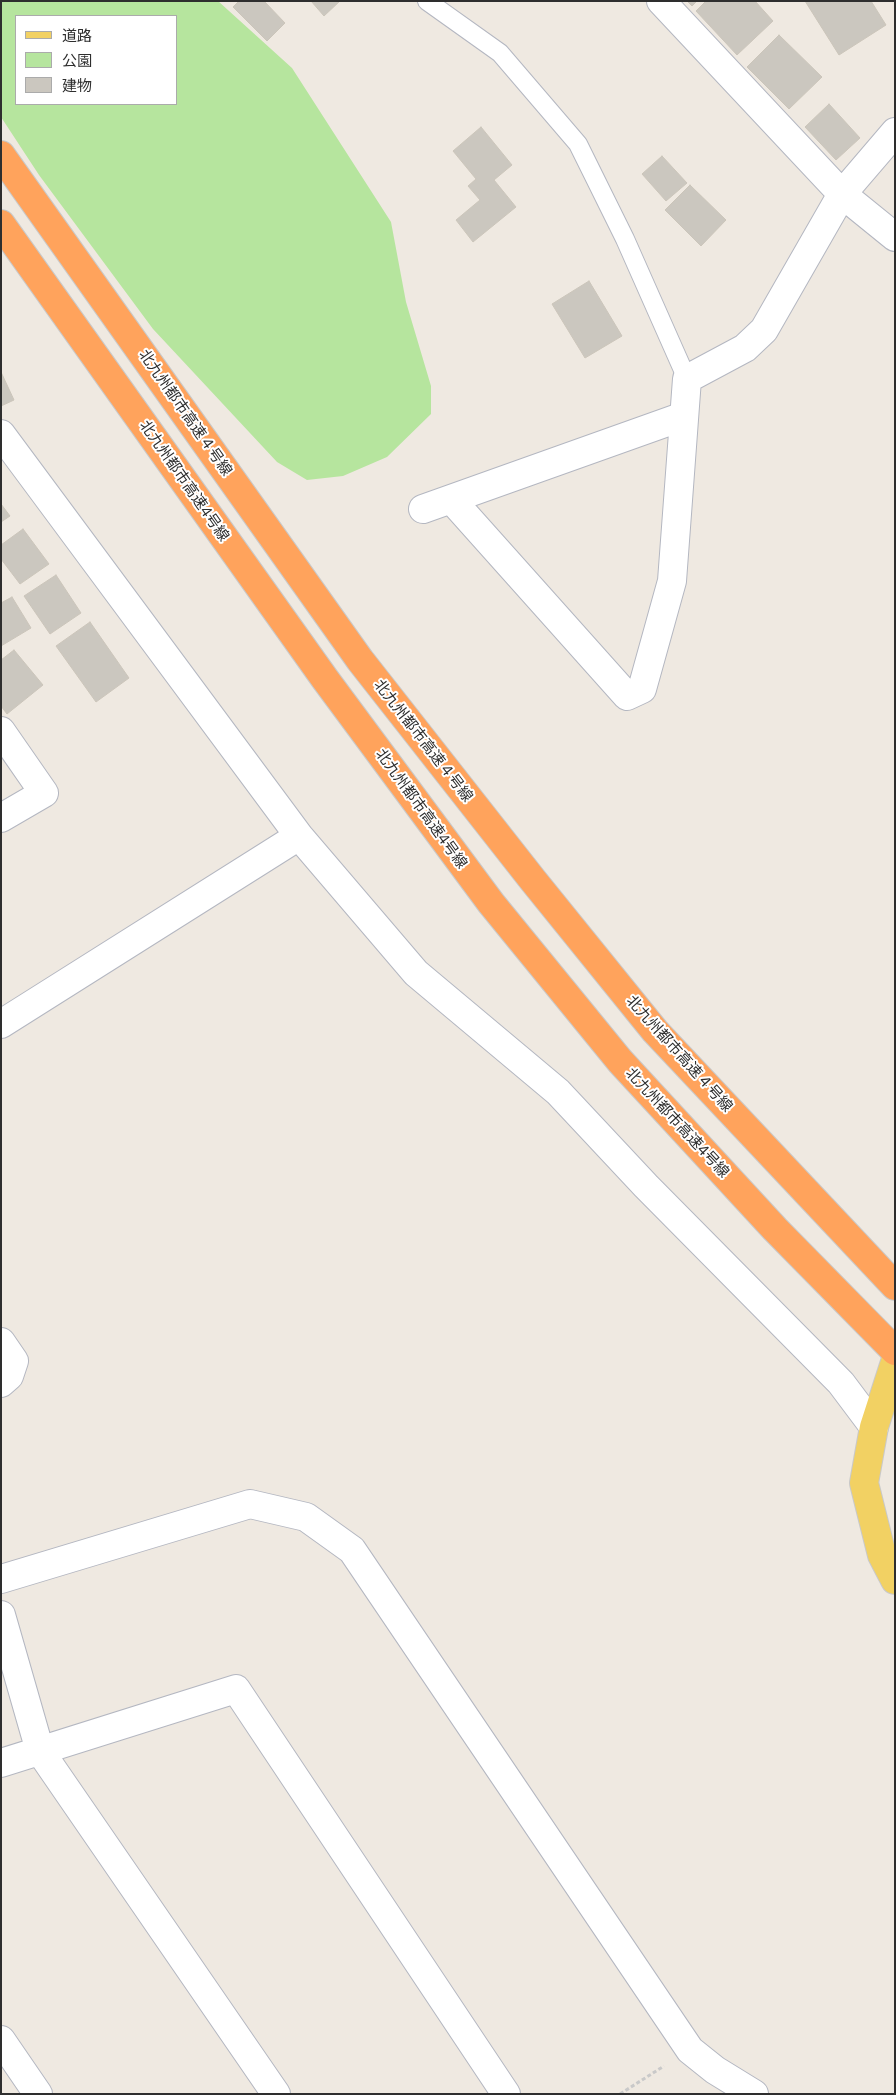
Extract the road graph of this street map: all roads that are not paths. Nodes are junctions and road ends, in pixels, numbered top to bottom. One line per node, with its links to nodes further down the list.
1 (427, 1): 8 (lane)
2 (661, 1): 5 (street)
3 (895, 132): 5 (street)
4 (1, 155): 17 (highway, 北九州都市高速４号線)
5 (842, 194): 7 (street); 8 (street)
6 (1, 224): 19 (highway, 北九州都市高速4号線)
7 (895, 237)
8 (687, 379): 9 (street)
9 (684, 416): 11 (street); 11 (street)
10 (1, 434): 15 (street)
11 (451, 499): 12 (street)
12 (423, 509)
13 (1, 731): 14 (street)
14 (1, 818)
15 (299, 836): 16 (street); 22 (street)
16 (1, 1024)
17 (895, 1286)
18 (1, 1342): 21 (street)
19 (895, 1351)
20 (895, 1362): 22 (main road)
21 (1, 1383)
22 (874, 1427): 24 (main road)
23 (1, 1579): 32 (street)
24 (895, 1580)
25 (1, 1615): 26 (street)
26 (40, 1751): 27 (street); 30 (street); 31 (street)
27 (1, 1763)
28 (1, 2040): 29 (street)
29 (38, 2094)
30 (276, 2094)
31 (506, 2094)
32 (754, 2094)

